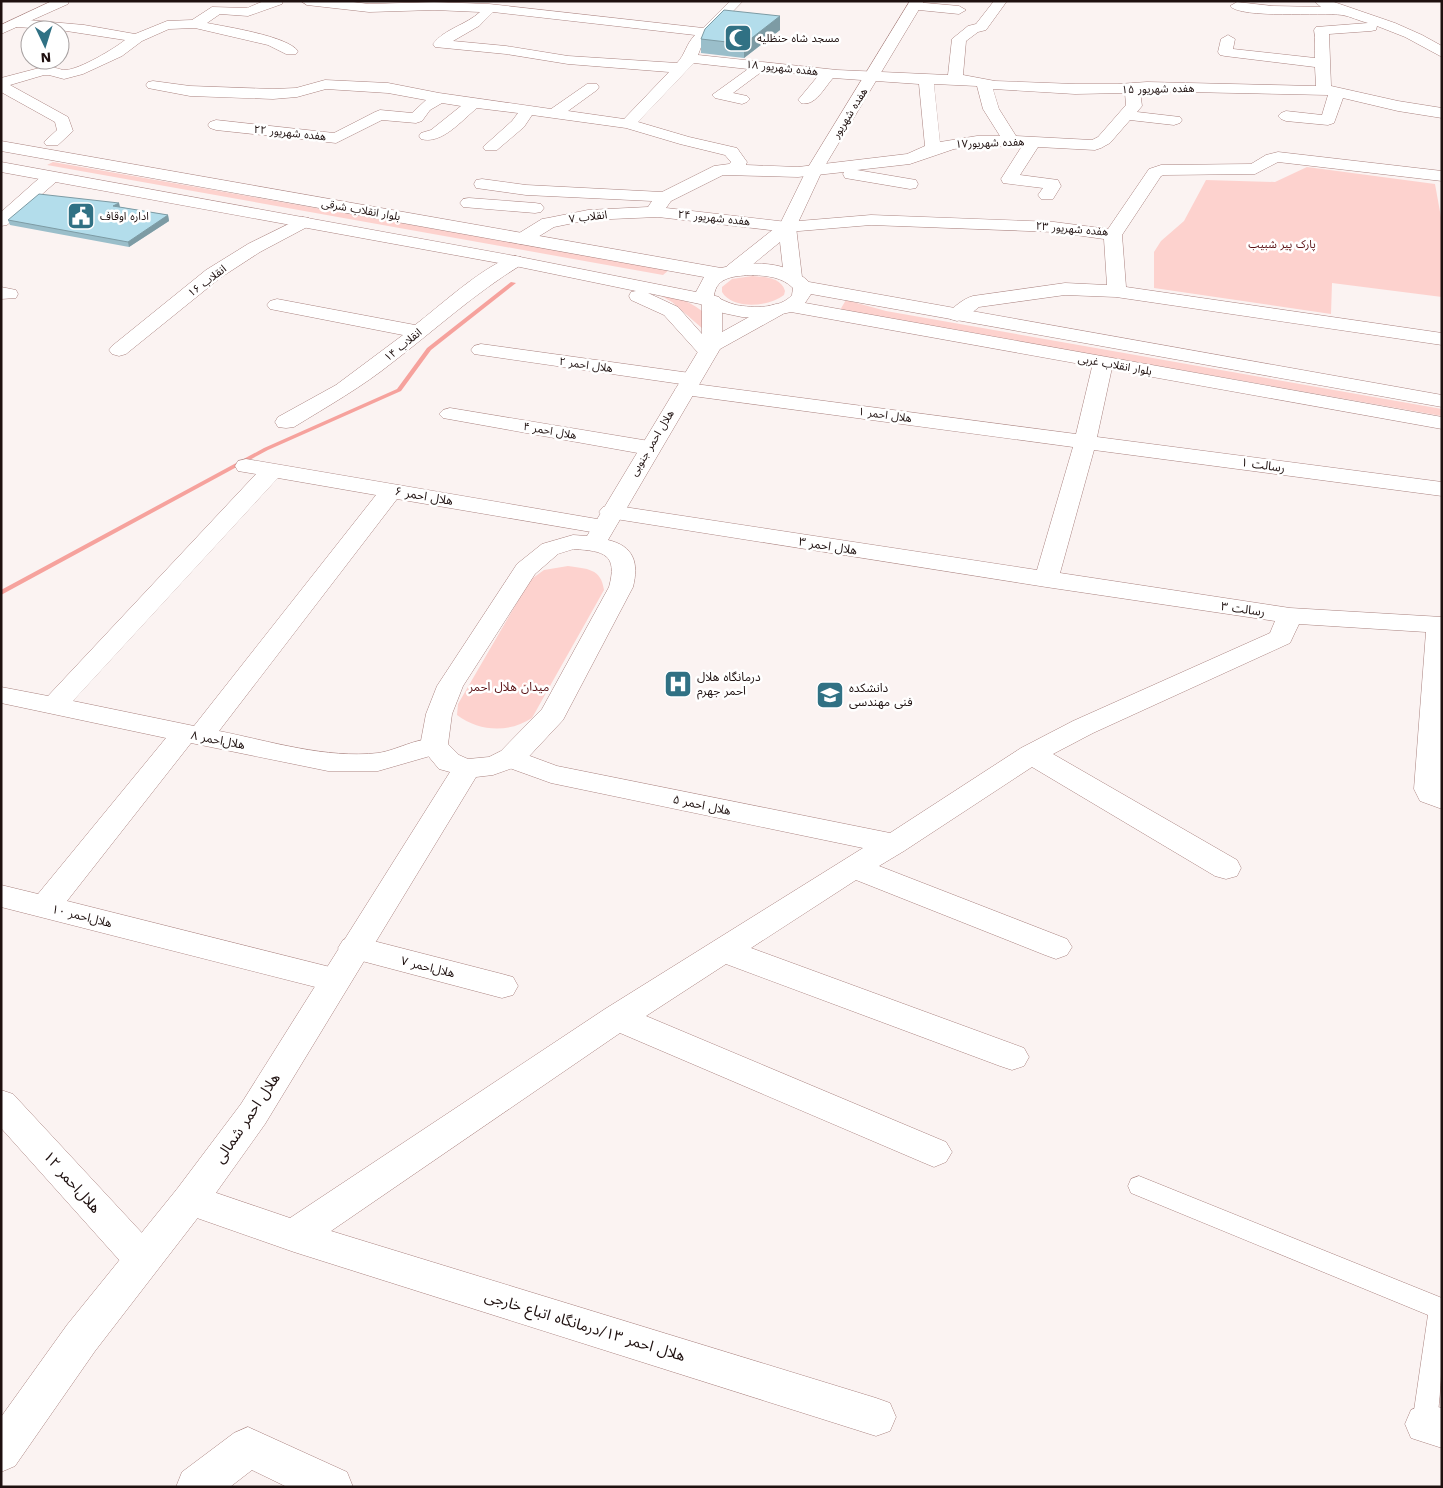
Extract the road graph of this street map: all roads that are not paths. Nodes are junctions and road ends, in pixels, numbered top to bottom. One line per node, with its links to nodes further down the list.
1 (63, 1): 16 (street)
2 (276, 1): 17 (street)
3 (307, 1): 8 (street)
4 (737, 1): 14 (street)
5 (1001, 1): 33 (street)
6 (1320, 1): 12 (street)
7 (916, 3): 11 (street); 31 (street, هفده شهریور)
8 (425, 6): 10 (street); 15 (street)
9 (1237, 6): 12 (street)
10 (488, 8): 20 (street); 26 (street, هفده شهریور ۱۸)
11 (959, 10)
12 (1342, 11): 18 (street)
13 (700, 16): 14 (street)
14 (720, 18): 20 (street)
15 (419, 20)
16 (17, 23): 19 (street); 21 (street)
17 (195, 24): 21 (street); 23 (street)
18 (1390, 26): 24 (street); 27 (street)
19 (1, 30)
20 (704, 33): 26 (street)
21 (138, 38): 35 (street)
22 (1228, 39): 27 (street)
23 (291, 51)
24 (1442, 53)
25 (813, 56): 29 (street)
26 (685, 63): 28 (street, هفده شهریور ۱۸); 50 (street)
27 (1322, 63): 39 (street)
28 (761, 66): 29 (street, هفده شهریور ۱۸); 41 (street)
29 (805, 70): 30 (street, هفده شهریور ۱۸)
30 (829, 73): 31 (street, هفده شهریور ۱۸); 42 (street)
31 (874, 76): 32 (street, هفده شهریور ۱۵); 64 (street, هفده شهریور)
32 (926, 80): 33 (street, هفده شهریور ۱۵); 58 (street)
33 (955, 80): 34 (street, هفده شهریور ۱۵)
34 (984, 82): 36 (street, هفده شهریور ۱۵); 53 (street)
35 (1, 84): 54 (street)
36 (1143, 84): 39 (street, هفده شهریور ۱۵); 47 (street, هفده شهریور۱۷)
37 (154, 85): 40 (street)
38 (592, 87): 46 (street)
39 (1330, 91): 45 (street, هفده شهریور ۱۵); 48 (street)
40 (439, 98): 43 (street); 51 (street, هفده شهریور ۲۲)
41 (742, 99)
42 (806, 100)
43 (473, 103): 44 (street); 52 (street)
44 (527, 111): 46 (street); 57 (street)
45 (1442, 112)
46 (554, 114): 50 (street)
47 (1126, 115): 49 (street); 55 (street, هفده شهریور۱۷)
48 (1286, 116)
49 (1174, 120)
50 (628, 124): 63 (street)
51 (216, 125)
52 (427, 136)
53 (1011, 141): 55 (street, هفده شهریور۱۷); 58 (street, هفده شهریور۱۷)
54 (52, 142)
55 (1032, 142): 69 (street)
56 (1, 146): 59 (street, بلوار انقلاب شرقی)
57 (491, 147)
58 (933, 148): 64 (street, هفده شهریور۱۷)
59 (22, 149): 60 (street, بلوار انقلاب شرقی); 61 (street)
60 (69, 158): 65 (street); 77 (street, بلوار انقلاب شرقی)
61 (1, 162)
62 (1, 167): 65 (street, بلوار انقلاب شرقی)
63 (735, 169): 64 (street); 71 (street)
64 (815, 169): 68 (street); 75 (street, هفده شهریور)
65 (45, 175): 73 (street); 74 (street, بلوار انقلاب شرقی)
66 (1442, 176): 76 (street, هفده شهریور ۲۳)
67 (482, 184): 71 (street)
68 (910, 184)
69 (1047, 195)
70 (469, 203): 72 (street)
71 (661, 204): 72 (street, انقلاب ۷); 75 (street, هفده شهریور ۲۴)
72 (588, 215): 77 (street, انقلاب ۷)
73 (1, 220)
74 (303, 222): 78 (street, بلوار انقلاب شرقی); 90 (street, انقلاب ۱۶)
75 (787, 227): 76 (street, هفده شهریور ۲۳); 79 (street, هفده شهریور); 81 (street)
76 (1113, 235): 82 (street)
77 (522, 239): 79 (street, بلوار انقلاب شرقی)
78 (516, 261): 80 (street, بلوار انقلاب شرقی); 87 (street, انقلاب ۱۴)
79 (728, 272): 81 (street, بلوار انقلاب شرقی); 83 (street, هفده شهریور)
80 (605, 280): 83 (street, بلوار انقلاب شرقی); 89 (street)
81 (798, 282): 85 (street); 86 (street, بلوار انقلاب غربی)
82 (1116, 291): 86 (street); 88 (street)
83 (708, 300): 85 (street, بلوار انقلاب غربی); 89 (street)
84 (277, 305): 87 (street)
85 (783, 308): 89 (street, هلال احمر جنوبی); 92 (street, بلوار انقلاب غربی)
86 (957, 315): 94 (street, بلوار انقلاب غربی)
87 (419, 332): 96 (street, انقلاب ۱۴)
88 (1442, 339)
89 (710, 349): 93 (street, هلال احمر جنوبی)
90 (119, 350)
91 (481, 350): 93 (street, هلال احمر ۲)
92 (1103, 363): 97 (street, بلوار انقلاب غربی); 98 (street)
93 (688, 384): 98 (street, هلال احمر ۱); 99 (street, هلال احمر جنوبی)
94 (1442, 401)
95 (450, 414): 99 (street, هلال احمر ۴)
96 (286, 422)
97 (1442, 423)
98 (1085, 442): 102 (street, رسالت ۱); 105 (street)
99 (649, 448): 104 (street, هلال احمر جنوبی)
100 (246, 466): 101 (street, هلال احمر ۶)
101 (273, 470): 103 (street, هلال احمر ۶); 109 (street)
102 (1442, 489)
103 (392, 490): 104 (street, هلال احمر ۶); 110 (street, هلال‌احمر ۱۰)
104 (603, 528): 105 (street, هلال احمر ۳); 111 (street); 113 (street)
105 (1046, 580): 106 (street, رسالت ۳)
106 (1290, 616): 107 (street, رسالت ۳); 112 (street)
107 (1440, 625): 115 (street)
108 (1, 695): 109 (street, هلال‌احمر ۸)
109 (54, 706): 110 (street, هلال‌احمر ۸)
110 (193, 734): 111 (street, هلال‌احمر ۸); 120 (street, هلال‌احمر ۱۰)
111 (434, 746): 114 (street)
112 (1030, 754): 116 (street); 118 (street)
113 (511, 758): 114 (street); 116 (street, هلال احمر ۵)
114 (467, 768): 122 (street, هلال احمر شمالی)
115 (1442, 800)
116 (894, 844): 117 (street)
117 (854, 868): 121 (street); 123 (street)
118 (1226, 868)
119 (1, 896): 120 (street)
120 (45, 907): 124 (street, هلال‌احمر ۱۰)
121 (1056, 947)
122 (354, 948): 124 (street, هلال احمر شمالی); 125 (street, هلال‌احمر ۷)
123 (726, 951): 126 (street); 127 (street)
124 (335, 980): 131 (street, هلال احمر شمالی)
125 (502, 986)
126 (617, 1018): 129 (street); 132 (street)
127 (1012, 1057)
128 (1, 1104): 133 (street, هلال‌احمر ۱۲)
129 (934, 1152)
130 (1139, 1186): 135 (lane)
131 (190, 1200): 132 (street, هلال احمر ۱۳/درمانگاه اتباع خارجی); 133 (street, هلال احمر شمالی)
132 (294, 1236): 134 (street, هلال احمر ۱۳/درمانگاه اتباع خارجی)
133 (142, 1259): 136 (street, هلال احمر شمالی)
134 (876, 1417)
135 (1434, 1426)
136 (1, 1452)
137 (197, 1487): 138 (street)
138 (332, 1487)

